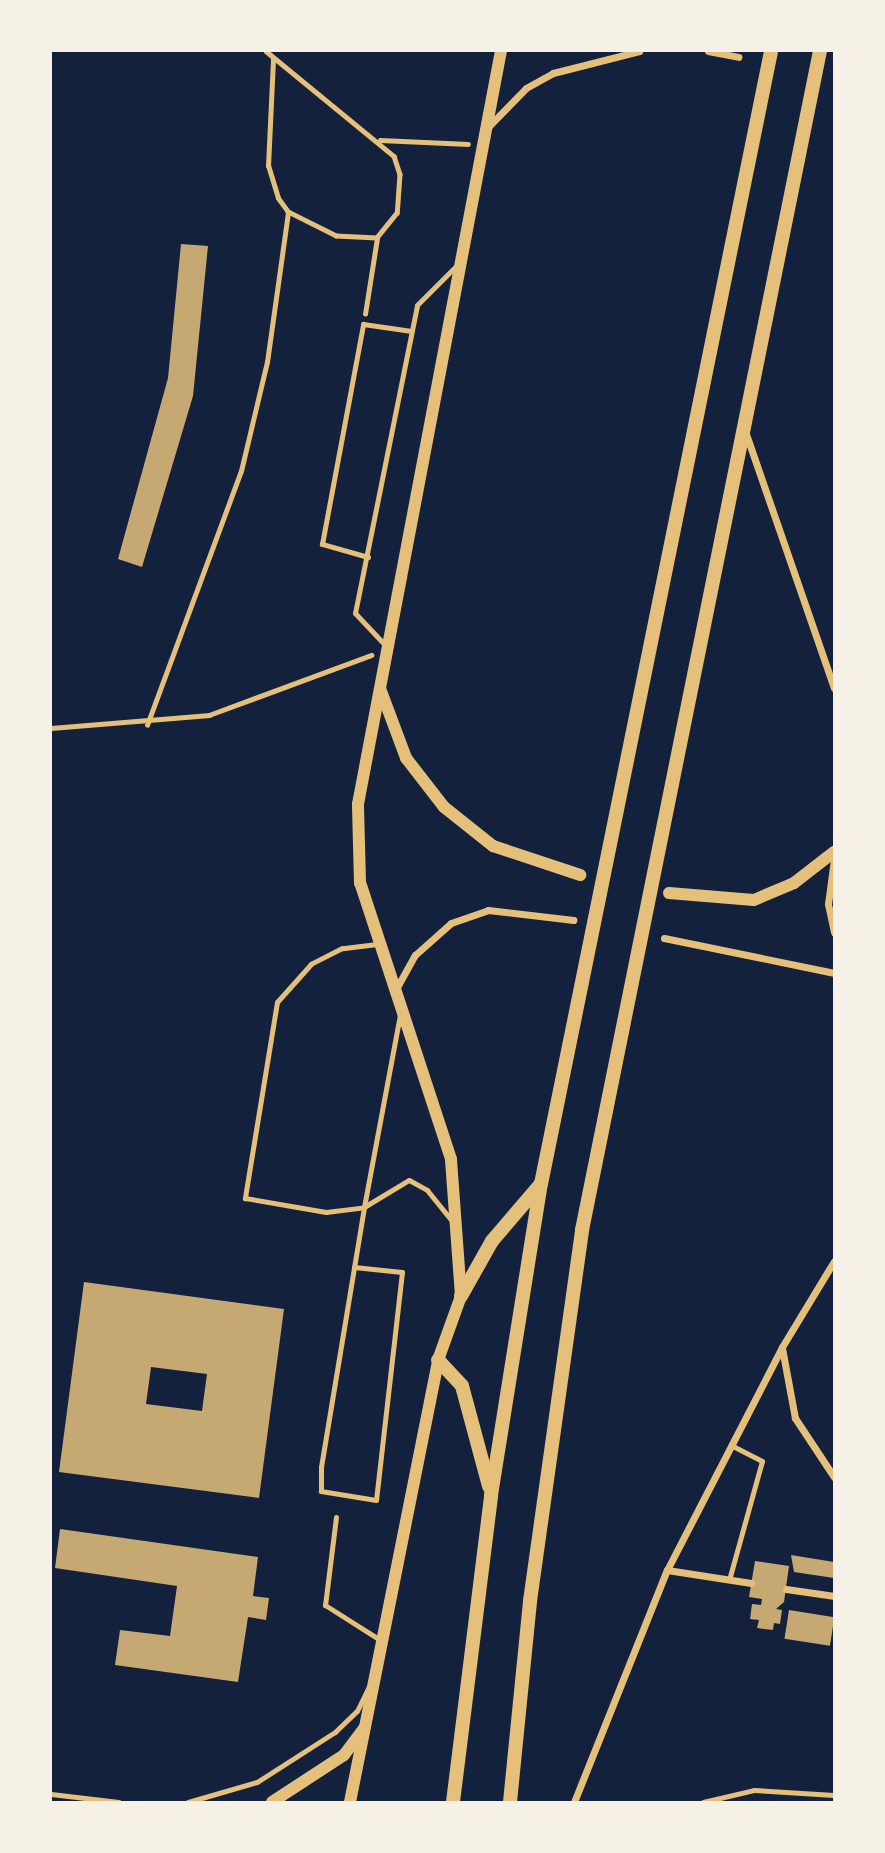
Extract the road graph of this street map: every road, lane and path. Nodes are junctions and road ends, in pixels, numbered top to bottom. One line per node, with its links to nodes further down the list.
1 (266, 51): 8 (path)
2 (500, 51): 9 (street)
3 (639, 51): 9 (street)
4 (708, 51): 7 (street)
5 (771, 51): 34 (main road)
6 (820, 51): 16 (main road)
7 (738, 57)
8 (273, 58): 10 (path); 11 (path)
9 (487, 128): 10 (path); 13 (street)
10 (379, 140): 12 (path)
11 (288, 212): 12 (path); 21 (path)
12 (377, 238): 14 (path)
13 (465, 257): 15 (lane); 18 (street)
14 (363, 324): 15 (lane); 17 (lane)
15 (412, 331): 17 (lane)
16 (744, 426): 19 (street); 61 (main road)
17 (368, 556): 18 (lane)
18 (388, 648): 20 (street); 21 (path)
19 (834, 688)
20 (381, 691): 25 (street); 30 (street)
21 (147, 725): 22 (path)
22 (51, 728)
23 (834, 852): 26 (street)
24 (834, 859): 28 (street)
25 (580, 874)
26 (669, 894)
27 (573, 920): 32 (street)
28 (834, 932)
29 (664, 938): 31 (street)
30 (377, 944): 32 (street); 35 (lane)
31 (834, 973)
32 (392, 997): 33 (street)
33 (400, 1014): 35 (lane); 36 (street)
34 (541, 1184): 39 (main road); 44 (main road)
35 (364, 1207): 36 (lane); 38 (lane)
36 (461, 1232): 39 (street)
37 (834, 1261): 40 (street)
38 (354, 1267): 38 (lane)
39 (461, 1296): 41 (street)
40 (782, 1347): 42 (street); 43 (street)
41 (438, 1360): 44 (main road); 51 (street)
42 (732, 1446): 46 (street); 47 (lane)
43 (834, 1477)
44 (491, 1495): 60 (main road)
45 (336, 1517): 51 (lane)
46 (667, 1570): 47 (street); 62 (street)
47 (729, 1580): 48 (street)
48 (751, 1583)
49 (786, 1589): 50 (street)
50 (834, 1596)
51 (385, 1642): 52 (street)
52 (382, 1658): 53 (street); 57 (lane)
53 (366, 1725): 58 (street); 59 (street)
54 (51, 1794): 56 (lane)
55 (834, 1794): 63 (lane)
56 (119, 1802)
57 (187, 1802)
58 (272, 1802)
59 (350, 1802)
60 (453, 1802)
61 (510, 1802)
62 (574, 1802)
63 (703, 1802)

